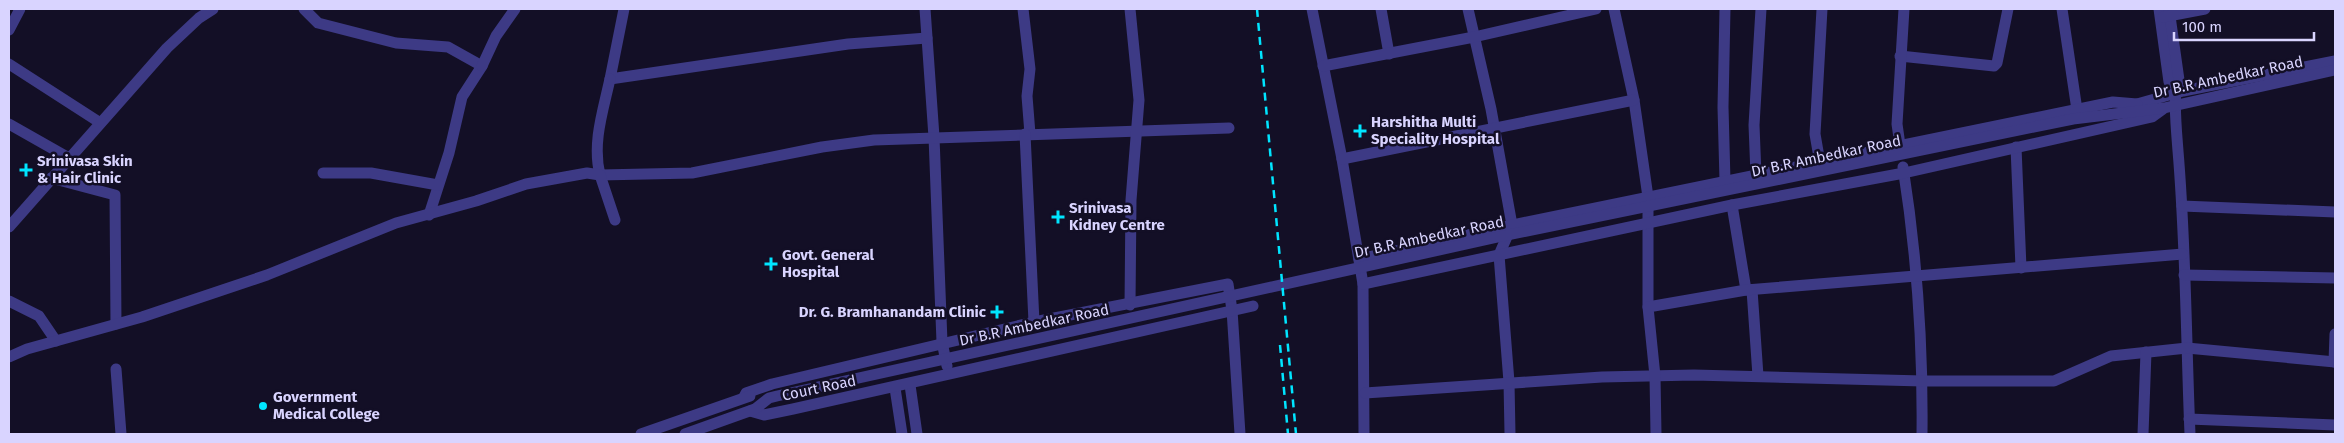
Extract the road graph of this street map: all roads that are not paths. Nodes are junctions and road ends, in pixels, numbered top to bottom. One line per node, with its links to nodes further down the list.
1 (20, 9): 23 (street)
2 (213, 9): 21 (street)
3 (304, 9): 30 (street)
4 (624, 9): 33 (street)
5 (925, 9): 25 (street)
6 (1023, 9): 45 (street)
7 (1130, 9): 44 (street)
8 (1312, 9): 31 (street)
9 (1381, 9): 26 (street)
10 (1468, 9): 24 (street)
11 (1596, 9): 24 (street)
12 (1614, 9): 35 (street)
13 (1725, 9): 57 (street)
14 (1761, 9): 55 (street)
15 (1822, 9): 51 (street)
16 (1904, 9): 27 (street)
17 (2008, 9): 27 (street)
18 (2062, 9): 38 (street)
19 (2205, 9): 22 (street)
20 (512, 10): 30 (street)
21 (200, 13): 40 (street)
22 (2165, 13): 34 (street)
23 (10, 23)
24 (1474, 37): 26 (street); 43 (street)
25 (927, 38): 33 (street); 46 (street)
26 (1389, 54): 31 (street)
27 (1900, 56): 47 (street)
28 (2335, 61): 34 (street, Dr B.R Ambedkar Road)
29 (9, 64): 40 (street)
30 (482, 66): 58 (street)
31 (1323, 66): 50 (street)
32 (2335, 70): 34 (street, Dr B.R Ambedkar Road)
33 (610, 80): 54 (street)
34 (2176, 94): 36 (street, Dr B.R Ambedkar Road); 37 (street, Dr B.R Ambedkar Road); 61 (street)
35 (1634, 100): 43 (street); 59 (street)
36 (2137, 104): 38 (street); 39 (street, Dr B.R Ambedkar Road)
37 (2164, 108): 39 (street, Dr B.R Ambedkar Road); 48 (street)
38 (2077, 110): 47 (street)
39 (2097, 116): 102 (street, Dr B.R Ambedkar Road)
40 (100, 122): 49 (street)
41 (9, 124): 49 (street)
42 (1229, 128): 44 (street)
43 (1494, 128): 50 (street); 67 (street)
44 (1137, 130): 45 (street); 79 (street)
45 (1028, 134): 46 (street); 83 (street)
46 (934, 137): 54 (street); 87 (street)
47 (1900, 146): 51 (street); 53 (street)
48 (2016, 147): 53 (street); 72 (street)
49 (68, 158): 56 (street)
50 (1342, 159): 71 (street)
51 (1820, 163): 55 (street)
52 (323, 173): 58 (street)
53 (1904, 173): 60 (street); 74 (street)
54 (600, 175): 64 (street); 65 (street)
55 (1756, 175): 57 (street)
56 (51, 178): 63 (street); 84 (street)
57 (1725, 181): 59 (street)
58 (438, 185): 64 (street)
59 (1648, 197): 66 (street); 67 (street)
60 (1732, 205): 66 (street); 77 (street)
61 (2182, 206): 62 (street); 69 (street)
62 (2335, 212)
63 (14, 213): 68 (street)
64 (429, 215): 84 (street)
65 (615, 220)
66 (1647, 223): 70 (street); 81 (street)
67 (1512, 225): 70 (street); 71 (street)
68 (9, 227)
69 (2183, 254): 72 (street); 73 (street)
70 (1499, 256): 76 (street); 97 (street)
71 (1359, 259): 76 (street)
72 (2021, 268): 74 (street)
73 (2184, 275): 75 (street); 88 (street)
74 (1918, 276): 77 (street); 96 (street)
75 (2335, 278)
76 (1363, 284): 100 (street)
77 (1749, 290): 81 (street); 95 (street)
78 (9, 301): 86 (street)
79 (1130, 304): 82 (street); 83 (street)
80 (1253, 306): 82 (street, Court Road)
81 (1648, 307): 94 (street)
82 (1232, 310): 93 (street, Court Road); 111 (street)
83 (1034, 322): 87 (street)
84 (116, 324): 86 (street)
85 (2335, 334): 91 (street)
86 (56, 341): 90 (street)
87 (942, 342): 93 (street); 101 (street)
88 (2187, 348): 89 (street); 91 (street); 104 (street)
89 (2146, 352): 96 (street); 116 (street)
90 (9, 357)
91 (2335, 362)
92 (116, 369): 106 (street)
93 (949, 375): 98 (street, Court Road)
94 (1655, 376): 95 (street); 97 (street); 114 (street)
95 (1758, 376): 96 (street)
96 (1923, 381): 115 (street)
97 (1509, 382): 100 (street); 113 (street)
98 (910, 385): 99 (street, Court Road); 110 (street)
99 (895, 388): 103 (street, Court Road); 109 (street)
100 (1364, 393): 112 (street)
101 (744, 397): 102 (street, Dr B.R Ambedkar Road); 107 (street, Dr B.R Ambedkar Road)
102 (773, 397): 103 (street, Dr B.R Ambedkar Road)
103 (750, 411): 108 (street, Dr B.R Ambedkar Road)
104 (2189, 419): 105 (street); 117 (street)
105 (2335, 425)
106 (121, 434)
107 (641, 434)
108 (685, 434)
109 (902, 434)
110 (917, 434)
111 (1240, 434)
112 (1364, 434)
113 (1510, 434)
114 (1656, 434)
115 (1922, 434)
116 (2143, 434)
117 (2190, 434)

